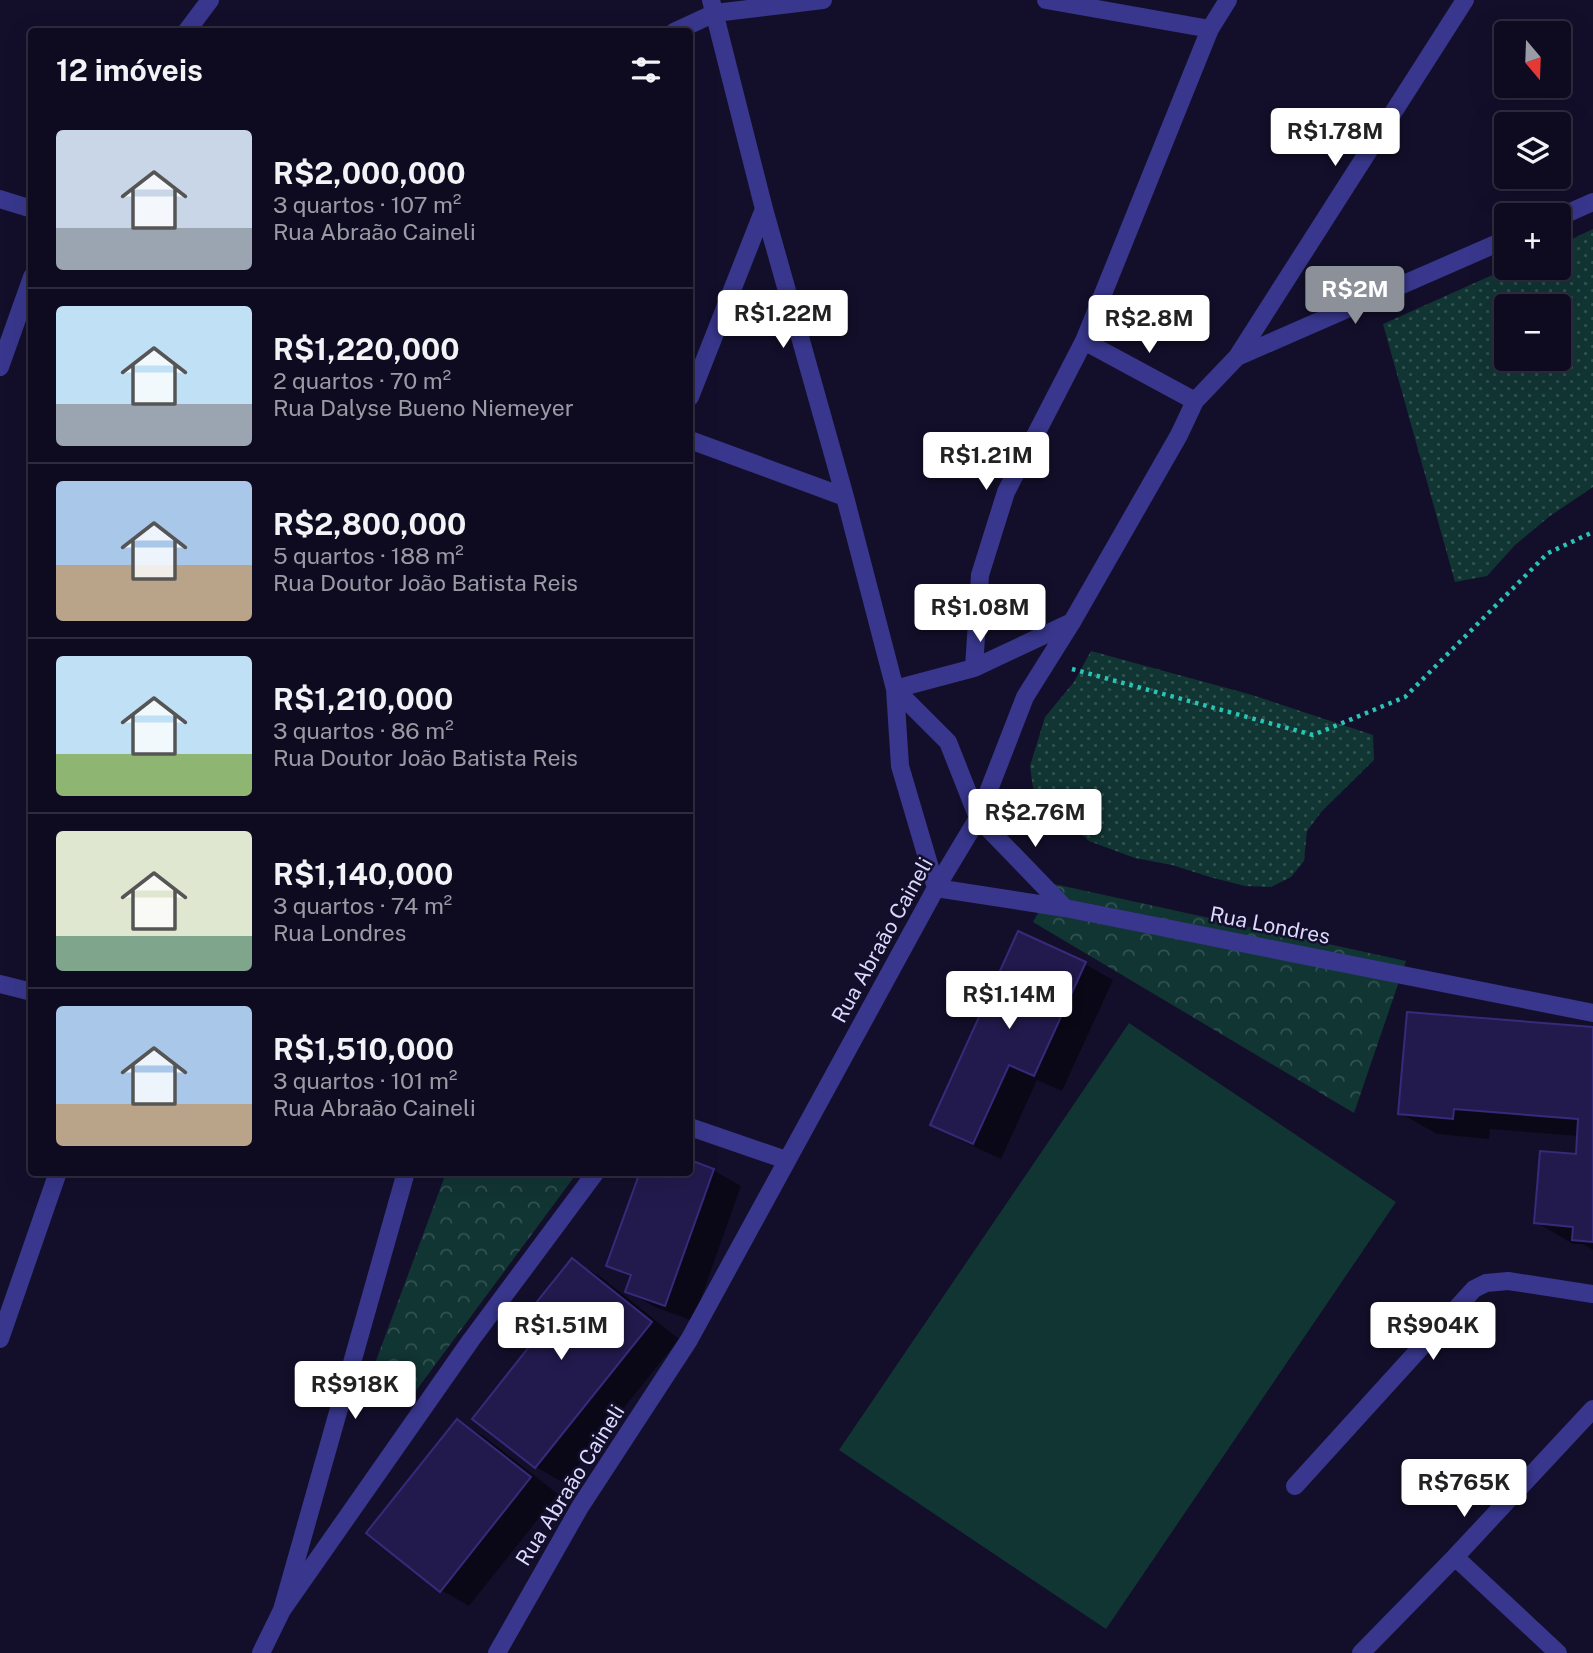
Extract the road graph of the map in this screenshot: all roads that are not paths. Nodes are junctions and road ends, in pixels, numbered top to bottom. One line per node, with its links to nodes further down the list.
1 (210, 0): 7 (street)
2 (823, 0): 6 (street)
3 (1046, 0): 9 (street)
4 (1228, 0): 9 (street)
5 (1467, 2): 18 (street)
6 (713, 6): 8 (street); 13 (street)
7 (189, 28)
8 (680, 28)
9 (1210, 29): 17 (street)
10 (0, 199): 12 (street)
11 (1593, 202): 14 (street)
12 (28, 208)
13 (764, 209): 20 (street); 23 (street)
14 (1571, 212)
15 (1494, 245): 18 (street, Rua Abraão Caineli)
16 (28, 288): 19 (street)
17 (1084, 341): 21 (street); 25 (street)
18 (1237, 357): 21 (street, Rua Abraão Caineli)
19 (0, 367)
20 (693, 389)
21 (1195, 401): 24 (street, Rua Abraão Caineli)
22 (693, 441): 23 (street)
23 (845, 497): 26 (street)
24 (1072, 622): 25 (street); 27 (street, Rua Abraão Caineli)
25 (974, 668): 26 (street)
26 (895, 689): 27 (street); 28 (street)
27 (978, 818): 28 (street, Rua Abraão Caineli); 29 (street)
28 (936, 888): 29 (street, Rua Londres); 34 (street, Rua Abraão Caineli)
29 (1065, 908): 32 (street, Rua Londres)
30 (0, 984): 31 (street)
31 (28, 991)
32 (1593, 1013)
33 (693, 1128): 34 (street)
34 (786, 1160): 45 (street, Rua Abraão Caineli)
35 (57, 1176): 39 (street)
36 (405, 1176): 43 (street)
37 (593, 1176): 43 (street)
38 (1593, 1294): 41 (street)
39 (0, 1339)
40 (1593, 1409): 42 (street)
41 (1296, 1486)
42 (1455, 1557): 46 (street); 47 (street)
43 (282, 1610): 44 (street)
44 (261, 1653)
45 (496, 1653)
46 (1361, 1653)
47 (1558, 1653)

